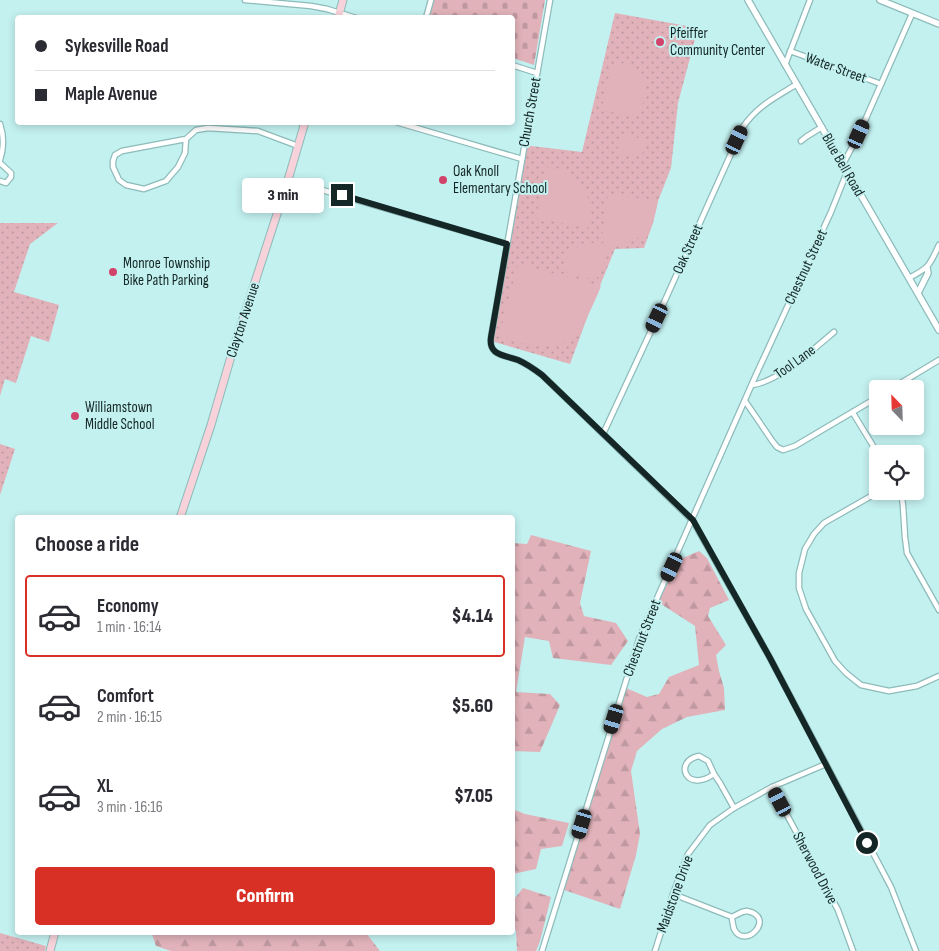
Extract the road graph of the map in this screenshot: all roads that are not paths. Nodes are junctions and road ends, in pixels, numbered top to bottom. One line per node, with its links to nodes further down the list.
1 (245, 0): 9 (street)
2 (343, 0): 9 (main road)
3 (431, 0): 10 (street)
4 (550, 0): 15 (street, Church Street)
5 (748, 0): 13 (street, Blue Bell Road)
6 (810, 0): 12 (street)
7 (880, 0): 8 (street)
8 (912, 14): 11 (street); 17 (street)
9 (339, 15)
10 (427, 15)
11 (939, 24)
12 (790, 51): 13 (street); 17 (street, Water Street)
13 (786, 65): 16 (street, Blue Bell Road)
14 (515, 66): 15 (street)
15 (537, 73): 25 (street, Church Street)
16 (797, 84): 21 (street, Blue Bell Road); 44 (street, Oak Street)
17 (881, 84): 27 (street)
18 (0, 124): 26 (street)
19 (304, 125): 24 (main road, Clayton Avenue)
20 (406, 125): 25 (street)
21 (822, 127): 23 (street); 27 (street, Blue Bell Road)
22 (186, 139): 22 (street); 24 (street)
23 (801, 142)
24 (298, 146): 29 (main road, Clayton Avenue)
25 (522, 159): 31 (street, Church Street)
26 (0, 161): 30 (street)
27 (843, 164): 28 (street, Blue Bell Road)
28 (847, 172): 34 (street, Blue Bell Road); 40 (street, Chestnut Street)
29 (288, 180): 31 (street); 48 (main road, Clayton Avenue)
30 (0, 181)
31 (507, 244): 44 (street, Church Street)
32 (939, 245): 33 (street)
33 (927, 268): 34 (street); 35 (street)
34 (909, 278): 35 (street, Blue Bell Road)
35 (918, 293): 36 (street, Blue Bell Road)
36 (939, 330)
37 (834, 332): 40 (street, Tool Lane)
38 (939, 360): 39 (street)
39 (905, 380)
40 (752, 385): 41 (street, Chestnut Street)
41 (745, 401): 43 (street); 49 (street, Chestnut Street)
42 (869, 402): 43 (street)
43 (853, 412): 45 (street)
44 (603, 434): 49 (street)
45 (873, 445)
46 (869, 497): 51 (street)
47 (902, 500): 50 (street)
48 (181, 515)
49 (693, 520): 52 (street); 60 (street, Chestnut Street)
50 (939, 610)
51 (939, 676)
52 (826, 764): 54 (street, Maidstone Drive); 63 (street)
53 (714, 774): 53 (street); 55 (street)
54 (772, 787): 55 (street, Maidstone Drive); 62 (street, Sherwood Drive)
55 (734, 808): 56 (street, Maidstone Drive)
56 (673, 894): 57 (street); 61 (street, Maidstone Drive)
57 (732, 917): 57 (street)
58 (54, 935): 59 (main road)
59 (50, 951)
60 (542, 951)
61 (656, 951)
62 (853, 951)
63 (916, 951)

